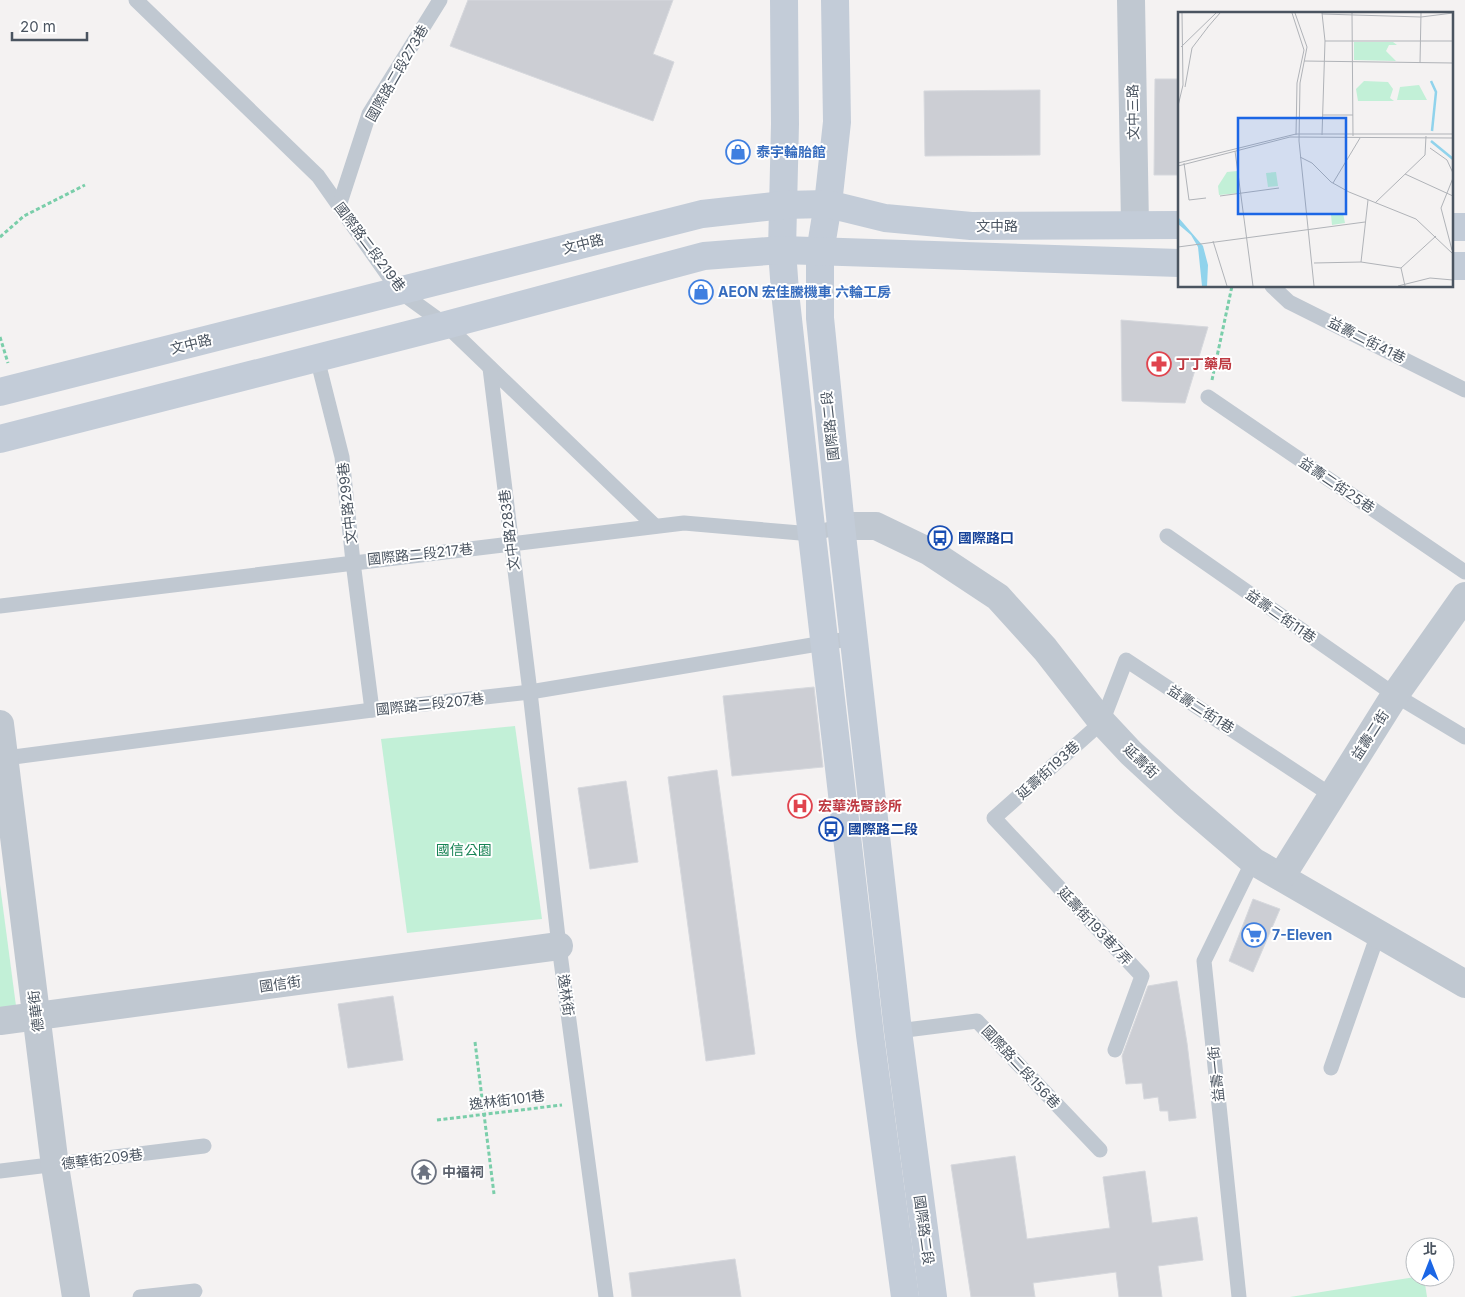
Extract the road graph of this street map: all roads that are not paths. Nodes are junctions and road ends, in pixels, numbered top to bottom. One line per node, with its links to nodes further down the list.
1 (136, 0): 8 (lane, 國際路二段219巷)
2 (440, 0): 8 (lane, 國際路二段273巷)
3 (784, 0): 7 (street, 國際路二段)
4 (835, 0): 6 (street, 國際路二段)
5 (1131, 0): 9 (street, 文中三路)
6 (828, 204): 7 (street, 文中路); 9 (street, 文中路); 14 (street, 國際路二段)
7 (783, 205): 13 (street, 國際路二段); 19 (street, 文中路)
8 (339, 206): 19 (lane, 國際路二段219巷)
9 (1135, 225): 10 (street, 文中路)
10 (1178, 225)
11 (1452, 227): 12 (street)
12 (1465, 227)
13 (782, 250): 14 (street); 20 (street); 29 (street, 國際路二段)
14 (820, 252): 15 (street); 28 (street, 國際路二段)
15 (1178, 263)
16 (1452, 266): 17 (street)
17 (1465, 266)
18 (1274, 288): 23 (lane, 益壽二街41巷)
19 (400, 291): 20 (lane, 國際路二段219巷); 24 (street, 文中路)
20 (446, 325): 21 (street); 22 (lane, 國際路二段219巷)
21 (317, 358): 26 (street); 32 (lane, 文中路299巷)
22 (490, 368): 27 (lane, 國際路二段219巷); 31 (lane, 文中路283巷)
23 (1465, 390)
24 (0, 392)
25 (1208, 397): 33 (lane, 益壽二街25巷)
26 (0, 439)
27 (655, 526): 29 (lane, 國際路二段217巷); 31 (lane, 國際路二段217巷)
28 (841, 526): 29 (lane, 國際路二段217巷); 36 (street, 國際路二段); 41 (street, 延壽街)
29 (812, 534): 37 (street, 國際路二段)
30 (1167, 536): 39 (lane, 益壽二街11巷)
31 (511, 544): 32 (lane, 國際路二段217巷); 38 (lane, 文中路283巷)
32 (353, 562): 35 (lane, 國際路二段217巷); 40 (lane, 文中路299巷)
33 (1465, 572)
34 (1465, 596): 39 (street, 益壽二街)
35 (0, 606)
36 (854, 638): 37 (lane, 國際路二段207巷); 54 (street, 國際路二段)
37 (825, 643): 38 (lane, 國際路二段207巷); 65 (street, 國際路二段)
38 (530, 692): 40 (lane, 國際路二段207巷); 50 (lane, 逸林街)
39 (1395, 695): 43 (lane, 益壽二街11巷); 45 (street, 益壽二街)
40 (372, 710): 44 (lane, 國際路二段207巷)
41 (1102, 722): 45 (lane, 益壽二街1巷); 46 (lane, 延壽街193巷); 47 (street, 延壽街)
42 (0, 724): 44 (street, 德華街)
43 (1465, 737)
44 (6, 758): 52 (street, 德華街)
45 (1331, 795): 48 (street, 益壽二街)
46 (994, 818): 55 (lane, 延壽街193巷7弄)
47 (1253, 861): 48 (street, 延壽街); 67 (lane, 益壽一街)
48 (1280, 877): 49 (street, 延壽街)
49 (1378, 934): 51 (street, 延壽街); 56 (lane)
50 (559, 946): 52 (street, 國信街); 64 (lane, 逸林街)
51 (1465, 984)
52 (37, 1017): 53 (street, 國信街); 59 (street, 德華街)
53 (0, 1021)
54 (898, 1031): 58 (lane, 國際路二段156巷); 66 (street, 國際路二段)
55 (1115, 1050)
56 (1331, 1068)
57 (204, 1146): 59 (lane, 德華街209巷)
58 (1100, 1150)
59 (55, 1166): 60 (lane, 德華街209巷); 62 (street, 德華街)
60 (0, 1171)
61 (195, 1291): 63 (lane)
62 (76, 1297)
63 (140, 1297)
64 (606, 1297)
65 (905, 1297)
66 (933, 1297)
67 (1240, 1297)

